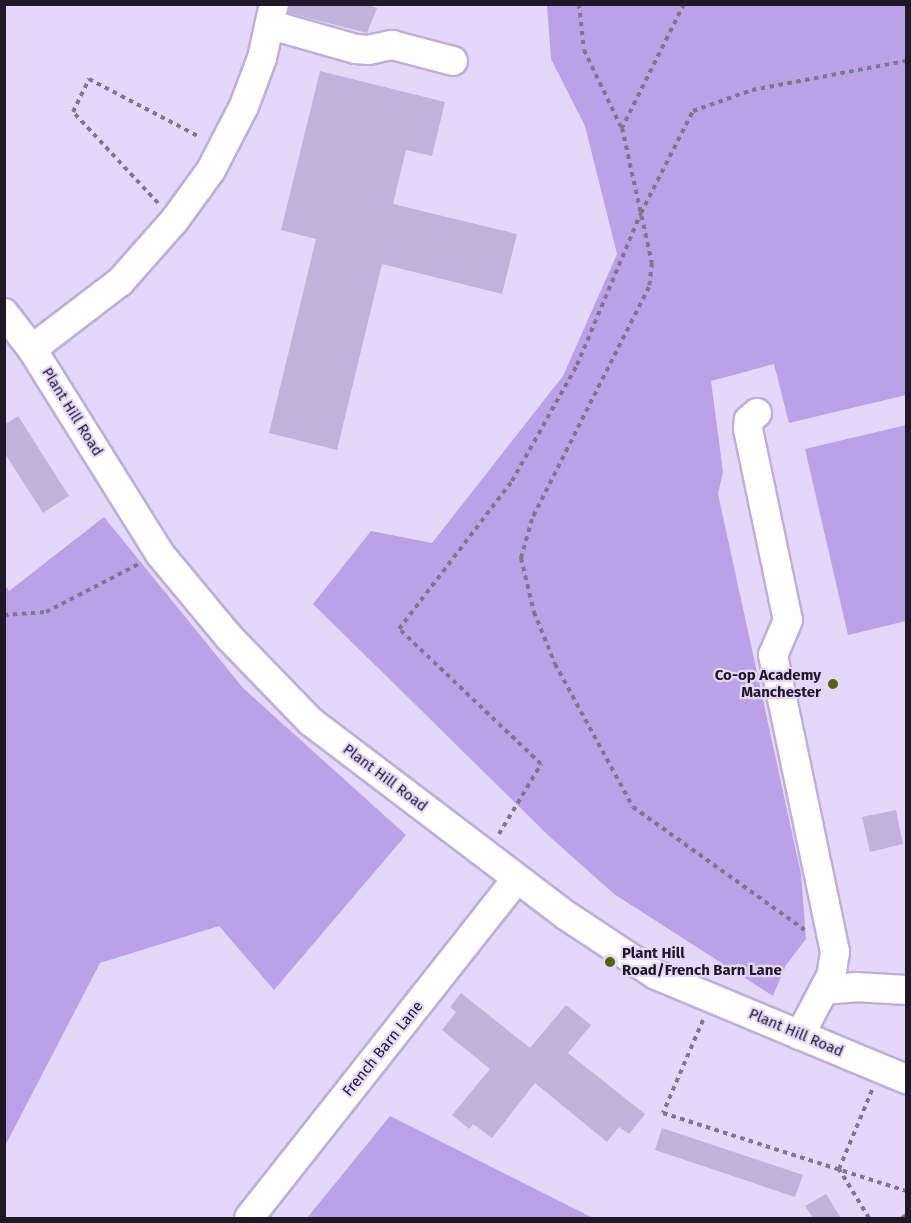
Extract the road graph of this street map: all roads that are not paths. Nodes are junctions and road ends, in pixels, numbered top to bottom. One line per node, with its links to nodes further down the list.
1 (272, 15): 2 (street); 4 (street)
2 (453, 61)
3 (4, 313): 4 (street, Plant Hill Road)
4 (32, 349): 6 (street, Plant Hill Road)
5 (757, 413): 7 (street)
6 (517, 879): 9 (street, Plant Hill Road); 11 (street, French Barn Lane)
7 (824, 990): 8 (street); 9 (street)
8 (906, 990)
9 (800, 1035): 10 (street, Plant Hill Road)
10 (894, 1074)
11 (249, 1218)

